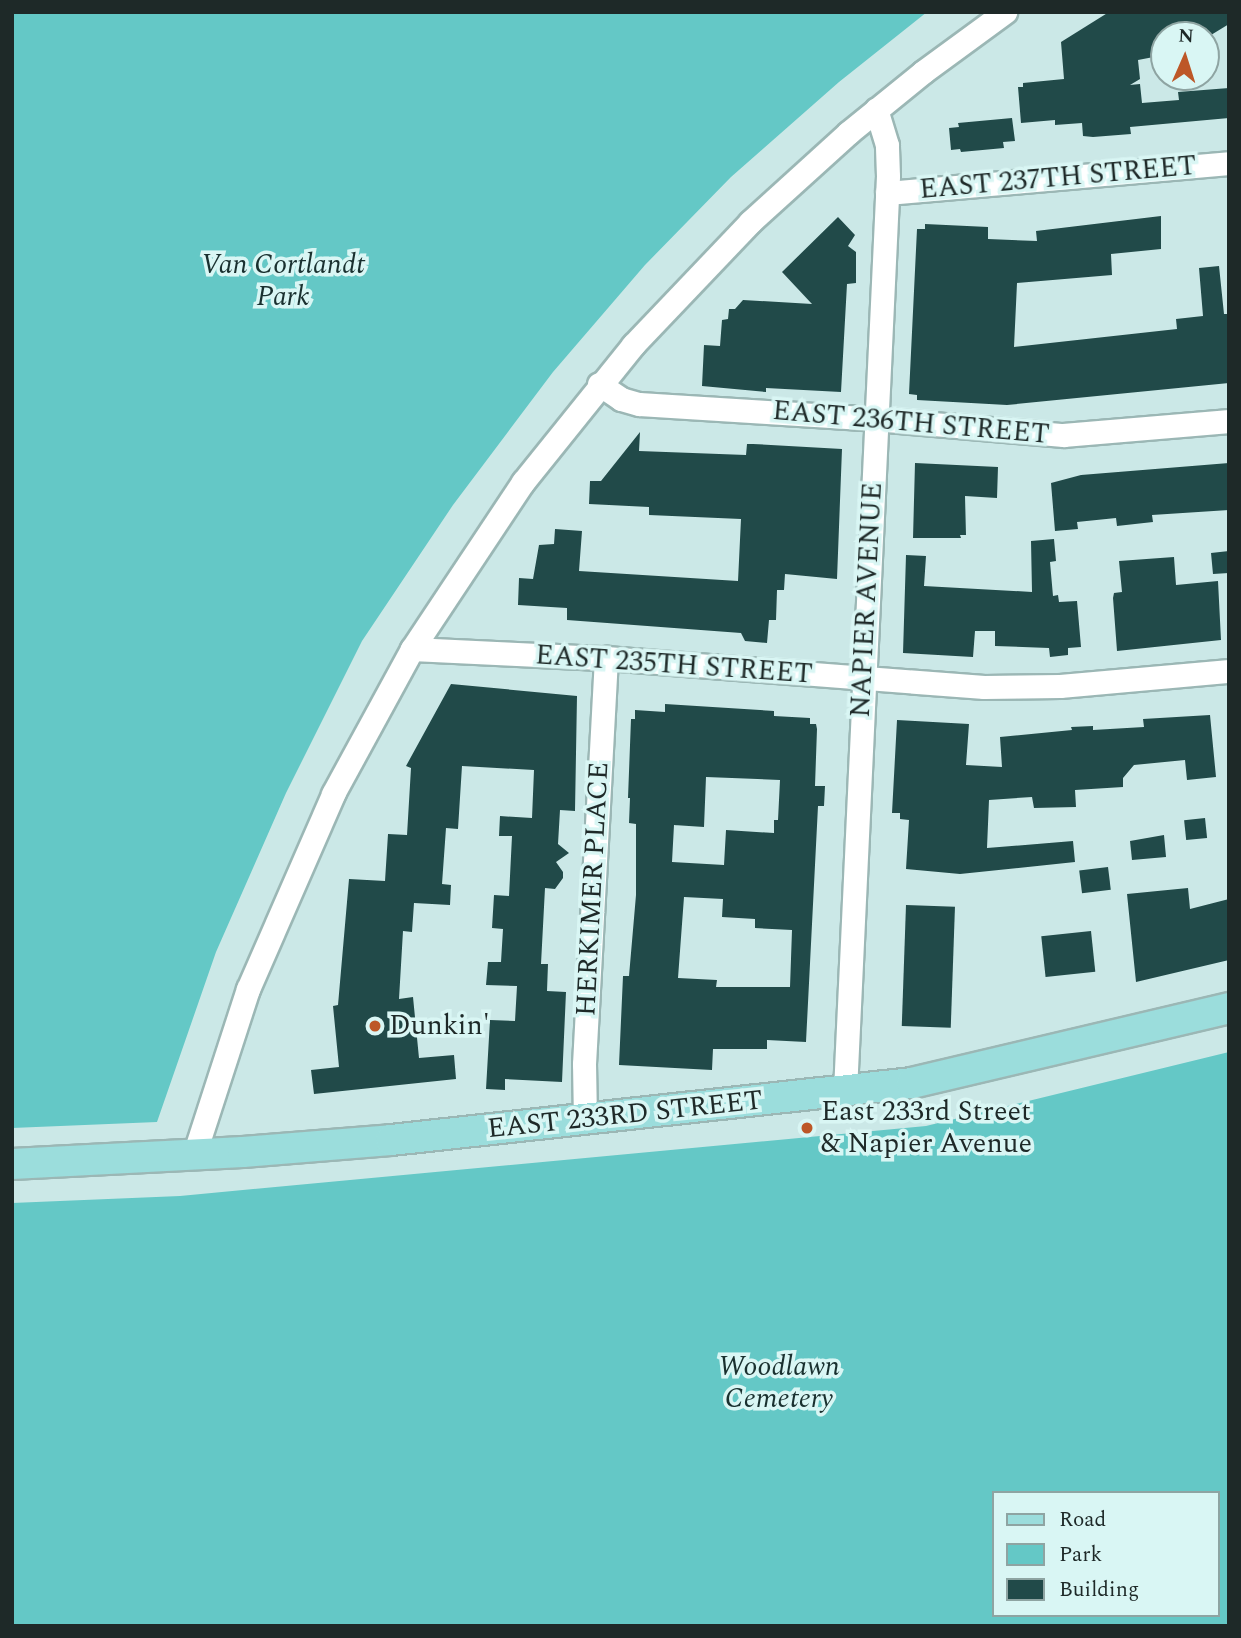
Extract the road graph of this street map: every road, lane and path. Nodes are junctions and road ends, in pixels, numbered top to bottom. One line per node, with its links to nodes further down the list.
1 (1005, 12): 2 (street)
2 (876, 110): 4 (street, NAPIER AVENUE); 5 (street)
3 (1229, 163): 4 (street, EAST 237TH STREET)
4 (887, 193): 6 (street, NAPIER AVENUE)
5 (599, 384): 6 (street, EAST 236TH STREET); 8 (street)
6 (876, 419): 7 (street, EAST 236TH STREET); 11 (street, NAPIER AVENUE)
7 (1229, 421)
8 (412, 649): 9 (street, EAST 235TH STREET); 15 (street)
9 (606, 659): 11 (street, EAST 235TH STREET); 14 (street, HERKIMER PLACE)
10 (1229, 671): 11 (street, EAST 235TH STREET)
11 (864, 678): 13 (street, NAPIER AVENUE)
12 (1229, 1008): 13 (main road, EAST 233RD STREET)
13 (845, 1091): 14 (main road, EAST 233RD STREET)
14 (585, 1120): 15 (main road, EAST 233RD STREET)
15 (194, 1155): 16 (main road, EAST 233RD STREET)
16 (12, 1164)

